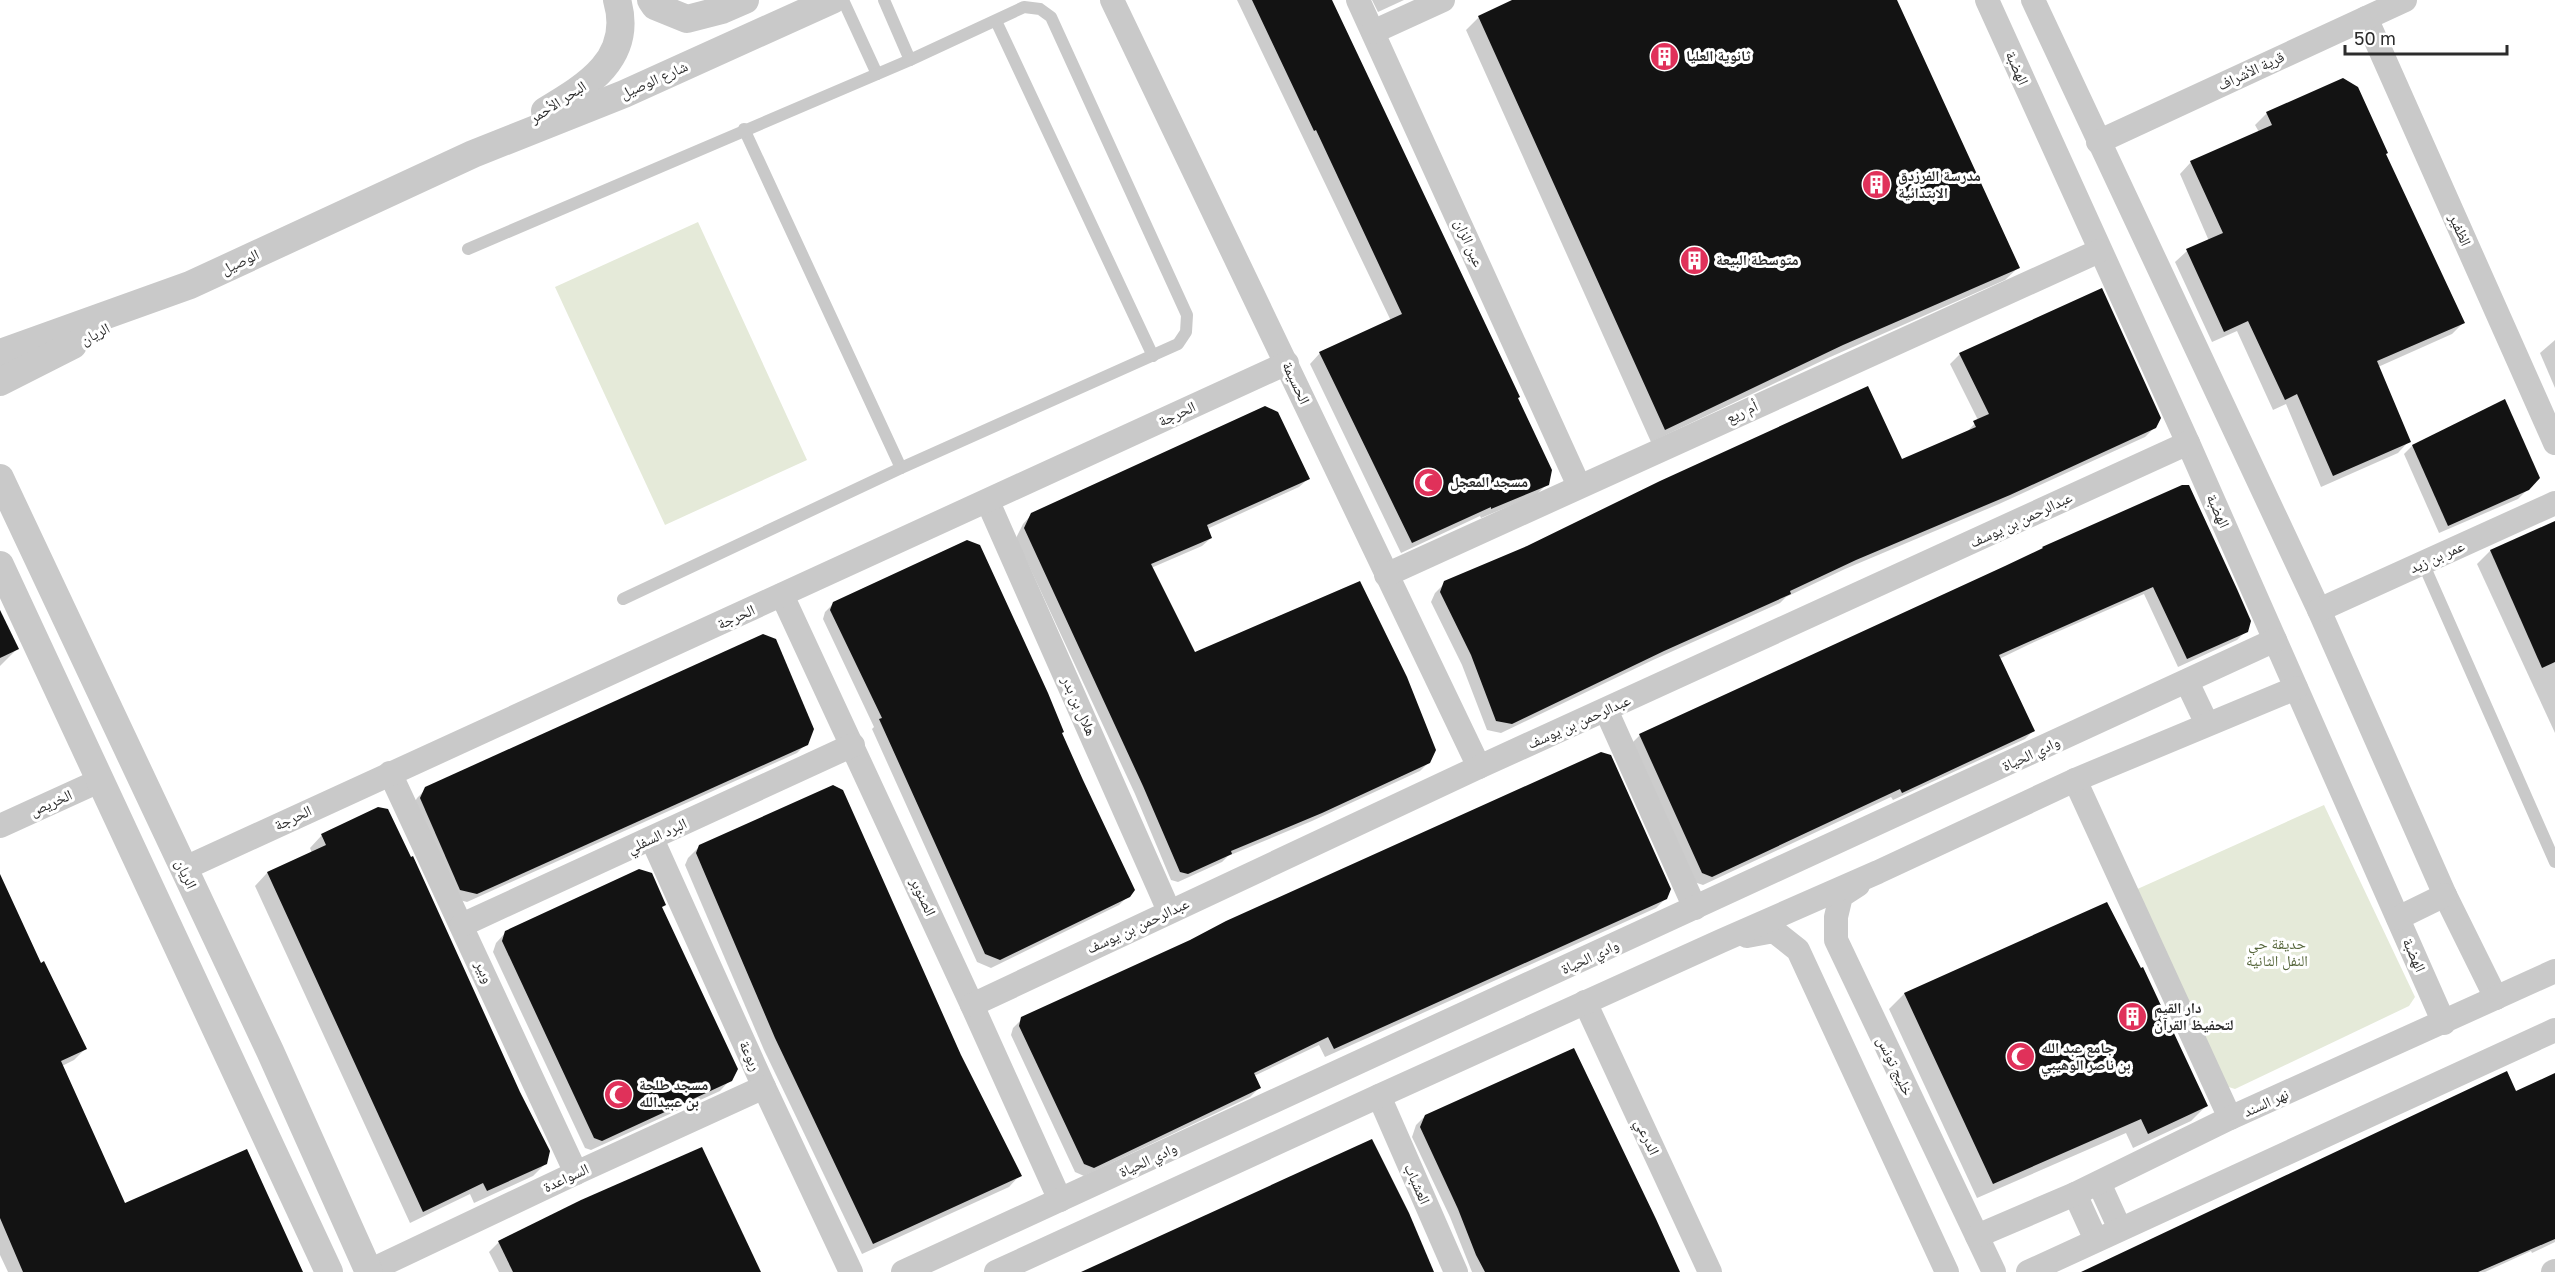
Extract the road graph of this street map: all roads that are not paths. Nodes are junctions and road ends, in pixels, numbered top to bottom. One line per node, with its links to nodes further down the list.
1 (617, 0): 20 (street, البحر الأحمر)
2 (745, 0): 12 (street)
3 (832, 0): 20 (street, شارع الوصيل)
4 (843, 0): 17 (lane)
5 (884, 0): 16 (lane)
6 (1112, 0): 26 (street, الحسيمة)
7 (1358, 0): 15 (street, عين الزان)
8 (1443, 0): 15 (street)
9 (1987, 0): 22 (street, الهضبة)
10 (2033, 0): 19 (street)
11 (2405, 0): 13 (street, قرية الأشراف)
12 (653, 3)
13 (2366, 18): 19 (street, قرية الأشراف); 28 (street, الظفير)
14 (996, 21): 16 (lane); 25 (lane); 25 (lane)
15 (1373, 32): 32 (street, عين الزان)
16 (910, 60): 17 (lane)
17 (877, 74): 18 (lane)
18 (744, 129): 21 (lane); 30 (lane)
19 (2098, 142): 40 (street)
20 (473, 154): 23 (street, الوصيل)
21 (468, 249)
22 (2099, 251): 29 (street, الهضبة); 32 (street, أم ريع)
23 (190, 285): 24 (street, الوصيل); 27 (street, الريان)
24 (0, 353)
25 (1153, 356): 30 (lane)
26 (1287, 363): 33 (street, الحرجة); 37 (street, الحسيمة)
27 (0, 382)
28 (2555, 443)
29 (2188, 444): 41 (street, الهضبة); 44 (street, عبدالرحمن بن يوسف)
30 (901, 468): 39 (lane)
31 (0, 478): 54 (street, الريان)
32 (1579, 486): 37 (street, أم ريع)
33 (988, 502): 38 (street, الحرجة); 58 (street, هلال بن بدر)
34 (2555, 503): 35 (street, عمر بن زيد)
35 (2423, 563): 40 (street, عمر بن زيد); 53 (lane)
36 (0, 565): 49 (street)
37 (1386, 575): 47 (street, الحسيمة)
38 (782, 595): 46 (street, الصنوبر); 48 (street, الحرجة)
39 (623, 599)
40 (2319, 610): 56 (street)
41 (2275, 640): 42 (street, وادي الحياة); 43 (street, الهضبة)
42 (2187, 682): 45 (street); 57 (street, وادي الحياة)
43 (2296, 688): 45 (street); 59 (street, الهضبة)
44 (1606, 710): 47 (street, عبدالرحمن بن يوسف); 57 (street)
45 (2207, 724): 50 (street)
46 (853, 746): 52 (street, البرد السفلي); 65 (street, الصنوبر)
47 (1479, 767): 58 (street, عبدالرحمن بن يوسف)
48 (390, 773): 54 (street, الحرجة); 60 (street, وبير)
49 (101, 780): 51 (street, الخريص); 69 (street)
50 (2075, 780): 55 (street); 72 (street)
51 (0, 826)
52 (652, 839): 60 (street, البرد السفلي); 70 (street, ربوعة)
53 (2555, 862)
54 (183, 869): 68 (street, الريان)
55 (1878, 872): 61 (street); 78 (street, خليج تونس)
56 (2445, 895): 59 (street); 63 (street)
57 (1695, 908): 76 (street, وادي الحياة)
58 (1169, 911): 65 (street, عبدالرحمن بن يوسف)
59 (2398, 918): 66 (street, الهضبة)
60 (462, 925): 73 (street, وبير)
61 (1721, 941): 64 (street); 87 (street)
62 (2555, 971): 63 (street, نهر السند)
63 (2496, 998): 66 (street, نهر السند)
64 (1585, 1002): 71 (street); 86 (street, الدرعي)
65 (972, 1005): 76 (street, الصنوبر)
66 (2444, 1023): 72 (street, نهر السند)
67 (2555, 1030): 77 (street)
68 (270, 1051): 69 (street); 80 (street, الريان)
69 (233, 1066): 81 (street)
70 (764, 1088): 73 (street, السواعدة); 82 (street, ربوعة)
71 (1378, 1096): 84 (street); 85 (street, العشباب)
72 (2230, 1118): 74 (street, نهر السند)
73 (576, 1173): 80 (street, السواعدة)
74 (2099, 1183): 75 (street, نهر السند); 77 (street)
75 (2075, 1194): 78 (street, نهر السند); 79 (street)
76 (1060, 1200): 83 (street, وادي الحياة)
77 (2120, 1229): 79 (street)
78 (1977, 1236): 88 (street, خليج تونس)
79 (2096, 1240): 89 (street)
80 (369, 1271)
81 (329, 1272)
82 (852, 1272)
83 (903, 1272)
84 (996, 1272)
85 (1456, 1272)
86 (1710, 1272)
87 (1947, 1272)
88 (1994, 1272)
89 (2028, 1272)

